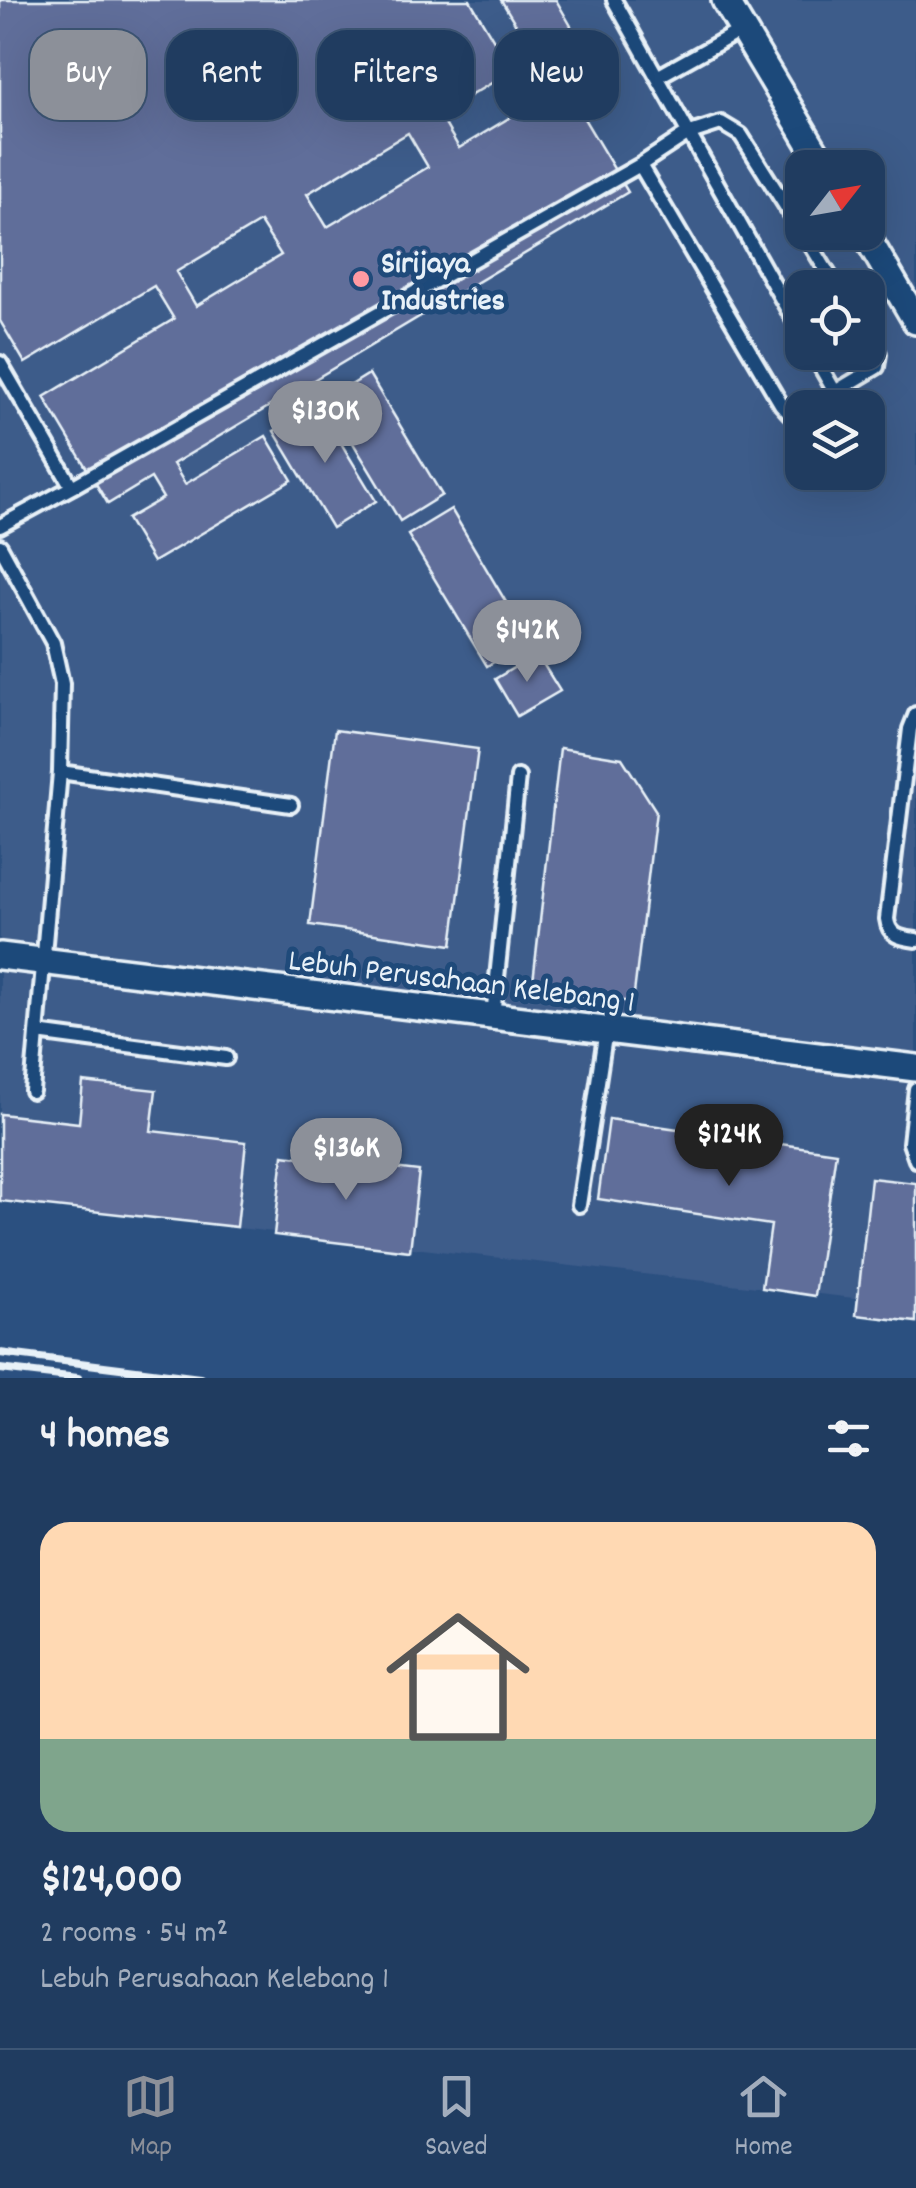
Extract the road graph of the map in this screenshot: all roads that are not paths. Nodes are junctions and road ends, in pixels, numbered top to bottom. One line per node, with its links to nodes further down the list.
1 (614, 0): 4 (lane)
2 (726, 0): 3 (street)
3 (743, 29): 4 (lane); 6 (street)
4 (660, 76): 5 (lane)
5 (687, 134): 7 (lane); 8 (lane); 10 (lane)
6 (814, 150)
7 (640, 165): 15 (lane); 16 (lane)
8 (785, 204)
9 (875, 250): 11 (street)
10 (785, 305)
11 (916, 320)
12 (0, 363): 16 (lane)
13 (872, 370): 14 (lane)
14 (838, 390)
15 (785, 409)
16 (72, 487): 17 (lane)
17 (0, 526)
18 (0, 546): 20 (lane)
19 (916, 714): 23 (lane)
20 (60, 772): 22 (lane); 25 (lane)
21 (518, 777): 26 (lane)
22 (290, 805)
23 (916, 940)
24 (0, 956): 25 (street, Lebuh Perusahaan Kelebang 1)
25 (44, 961): 26 (street, Lebuh Perusahaan Kelebang 1); 28 (lane)
26 (493, 1016): 27 (street, Lebuh Perusahaan Kelebang 1)
27 (606, 1030): 30 (street, Lebuh Perusahaan Kelebang 1); 34 (lane)
28 (37, 1033): 29 (lane); 32 (lane)
29 (226, 1058)
30 (916, 1068)
31 (916, 1089): 33 (lane)
32 (32, 1092)
33 (916, 1160)
34 (580, 1205)

